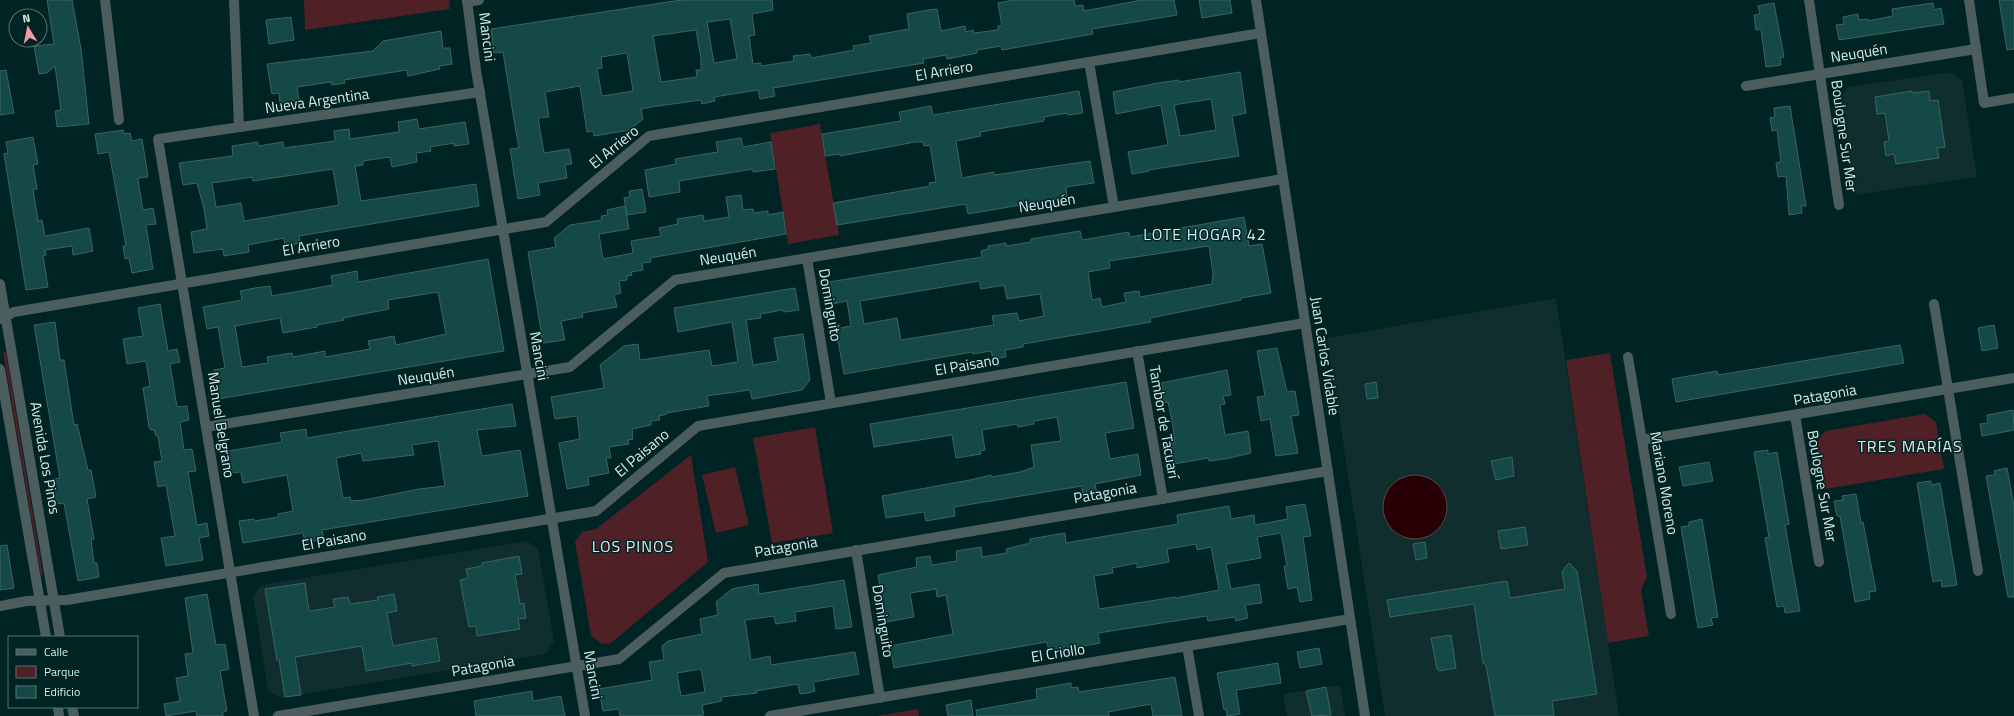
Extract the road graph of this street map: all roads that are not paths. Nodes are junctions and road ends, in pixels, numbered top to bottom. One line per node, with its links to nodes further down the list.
1 (106, 0): 15 (street)
2 (234, 0): 16 (street)
3 (479, 0): 7 (street)
4 (1256, 0): 8 (street, Juan Carlos Vidable)
5 (1808, 0): 11 (street, Boulogne Sur Mer)
6 (1969, 0): 9 (street)
7 (467, 1): 13 (street, Mancini)
8 (1262, 33): 10 (street, El Arriero); 18 (street, Juan Carlos Vidable)
9 (1976, 49): 11 (street, Neuquén); 14 (street)
10 (1089, 62): 20 (street); 21 (street, El Arriero)
11 (1820, 74): 12 (street, Neuquén); 19 (street, Boulogne Sur Mer)
12 (1746, 86)
13 (480, 92): 16 (street, Nueva Argentina); 21 (street, Mancini)
14 (2014, 98)
15 (120, 120)
16 (239, 127): 17 (street, Nueva Argentina)
17 (158, 139): 23 (street, Manuel Belgrano)
18 (1283, 179): 20 (street, Neuquén); 27 (street, Juan Carlos Vidable)
19 (1839, 205)
20 (1114, 207): 22 (street, Neuquén)
21 (503, 229): 23 (street, El Arriero); 31 (street, Mancini)
22 (807, 258): 31 (street, Neuquén); 34 (street, Dominguito)
23 (182, 283): 26 (street, El Arriero); 36 (street, Manuel Belgrano)
24 (0, 284): 26 (street, Avenida Los Pinos)
25 (1934, 304): 33 (street)
26 (3, 317): 45 (street, Avenida Los Pinos)
27 (1305, 323): 28 (street, El Paisano); 38 (street, Juan Carlos Vidable)
28 (1137, 351): 34 (street, El Paisano); 39 (street, Tambor de Tacuarí)
29 (1628, 357): 37 (street, Mariano Moreno)
30 (0, 369): 46 (street, Avenida Los Pinos)
31 (527, 374): 36 (street, Neuquén); 40 (street, Mancini)
32 (2014, 378): 33 (street, Patagonia)
33 (1948, 389): 35 (street, Patagonia); 43 (street)
34 (831, 403): 40 (street, El Paisano)
35 (1795, 415): 37 (street, Patagonia); 42 (street, Boulogne Sur Mer)
36 (206, 427): 44 (street, Manuel Belgrano)
37 (1642, 440): 48 (street, Mariano Moreno)
38 (1328, 471): 39 (street, Patagonia); 49 (street, Juan Carlos Vidable)
39 (1163, 499): 41 (street, Patagonia)
40 (552, 519): 44 (street, El Paisano); 53 (street, Mancini)
41 (856, 550): 53 (street, Patagonia); 54 (street, Dominguito)
42 (1820, 562)
43 (1978, 571)
44 (230, 572): 45 (street, El Paisano); 55 (street, Manuel Belgrano)
45 (54, 600): 46 (street, El Paisano); 51 (street, Avenida Los Pinos)
46 (40, 601): 47 (street, El Paisano); 50 (street, Avenida Los Pinos)
47 (0, 606)
48 (1671, 614)
49 (1350, 619): 52 (street, El Criollo); 60 (street, Juan Carlos Vidable)
50 (46, 636)
51 (60, 636)
52 (1187, 646): 54 (street, El Criollo); 59 (street)
53 (577, 666): 56 (street, Patagonia); 57 (street, Mancini)
54 (880, 698): 58 (street, El Criollo)
55 (254, 716)
56 (278, 716)
57 (585, 716)
58 (770, 716)
59 (1199, 716)
60 (1364, 716)

